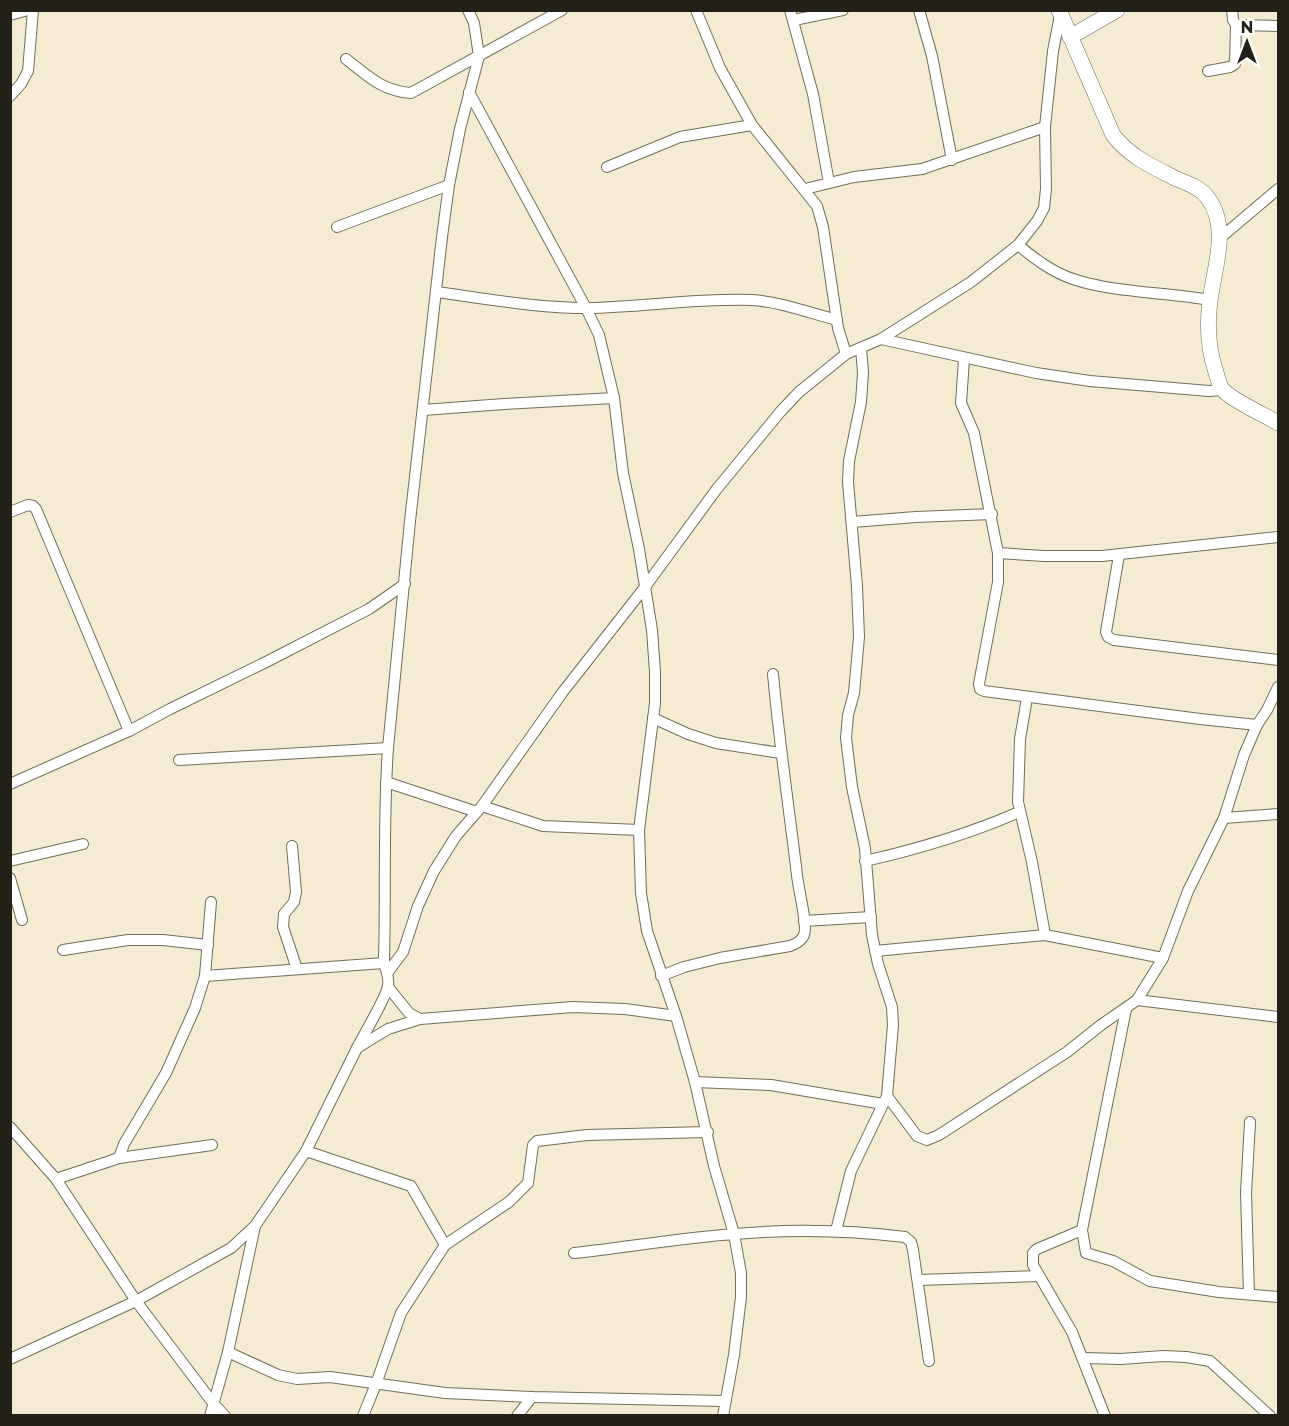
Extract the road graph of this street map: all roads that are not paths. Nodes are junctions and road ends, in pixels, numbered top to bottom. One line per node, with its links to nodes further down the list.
1 (28, 10): 11 (street)
2 (33, 10): 20 (street)
3 (468, 10): 16 (street)
4 (562, 10): 16 (street)
5 (696, 10): 21 (street)
6 (843, 10): 12 (street)
7 (919, 10): 23 (street)
8 (1117, 10): 15 (street)
9 (1232, 10): 13 (street)
10 (1060, 12): 15 (street); 22 (street)
11 (10, 15)
12 (792, 15): 25 (street)
13 (1236, 25): 14 (street); 18 (street)
14 (1278, 26)
15 (1070, 37): 30 (street)
16 (479, 56): 17 (street); 19 (street)
17 (345, 59)
18 (1208, 71)
19 (469, 92): 26 (street); 34 (street)
20 (10, 96)
21 (752, 125): 24 (street); 27 (street)
22 (1045, 128): 23 (street); 31 (street)
23 (952, 160): 25 (street)
24 (608, 167)
25 (829, 183): 27 (street)
26 (449, 185): 29 (street); 32 (street)
27 (805, 189): 35 (street)
28 (1278, 189): 30 (street)
29 (337, 227)
30 (1219, 239): 33 (street)
31 (1018, 245): 33 (street); 36 (street)
32 (437, 292): 34 (street); 42 (street)
33 (1210, 300): 40 (street)
34 (586, 308): 35 (street); 41 (street)
35 (837, 320): 38 (street)
36 (881, 339): 37 (street); 39 (street)
37 (861, 348): 38 (street); 46 (street)
38 (846, 354): 51 (street)
39 (964, 358): 40 (street); 45 (street)
40 (1222, 390): 43 (street)
41 (614, 398): 42 (street); 51 (street)
42 (423, 410): 50 (street)
43 (1278, 423)
44 (10, 512): 58 (street)
45 (992, 514): 46 (street); 48 (street)
46 (852, 522): 72 (street)
47 (1278, 537): 49 (street)
48 (999, 553): 49 (street); 55 (street)
49 (1119, 555): 52 (street)
50 (405, 584): 58 (street); 59 (street)
51 (645, 587): 56 (street); 64 (street)
52 (1278, 660)
53 (773, 674): 60 (street)
54 (1278, 687): 57 (street)
55 (1027, 698): 57 (street); 65 (street)
56 (653, 718): 60 (street); 68 (street)
57 (1257, 725): 67 (street)
58 (129, 731): 63 (street)
59 (388, 748): 61 (street); 62 (street)
60 (780, 753): 77 (street)
61 (179, 760)
62 (386, 782): 64 (street); 83 (street)
63 (10, 784)
64 (479, 809): 68 (street); 83 (street)
65 (1019, 812): 72 (street); 78 (street)
66 (1278, 814): 67 (street)
67 (1224, 818): 82 (street)
68 (639, 830): 86 (street)
69 (83, 844): 71 (street)
70 (292, 846): 84 (street)
71 (10, 861)
72 (865, 861): 75 (street)
73 (10, 879): 76 (street)
74 (211, 902): 79 (street)
75 (871, 917): 77 (street); 81 (street)
76 (22, 920)
77 (804, 921): 86 (street)
78 (1045, 935): 81 (street); 82 (street)
79 (208, 945): 80 (street); 85 (street)
80 (63, 950)
81 (875, 951): 95 (street)
82 (1163, 958): 88 (street)
83 (386, 968): 84 (street); 87 (street)
84 (297, 969): 85 (street)
85 (206, 976): 101 (street)
86 (661, 976): 90 (street)
87 (388, 987): 92 (street); 93 (street)
88 (1137, 1000): 89 (street); 91 (street)
89 (1126, 1009): 95 (street); 104 (street)
90 (676, 1016): 92 (street); 94 (street)
91 (1278, 1017)
92 (420, 1019): 93 (street)
93 (357, 1048): 100 (street)
94 (695, 1082): 95 (street); 98 (street)
95 (885, 1100): 105 (street)
96 (1250, 1122): 111 (street)
97 (11, 1128): 102 (street)
98 (708, 1132): 106 (street); 107 (street)
99 (212, 1145): 101 (street)
100 (306, 1151): 103 (street); 107 (street)
101 (120, 1158): 102 (street)
102 (56, 1179): 113 (street)
103 (255, 1226): 113 (street); 114 (street)
104 (1082, 1230): 109 (street); 111 (street)
105 (836, 1231): 106 (street); 110 (street)
106 (734, 1234): 108 (street); 120 (street)
107 (445, 1245): 118 (street)
108 (574, 1253)
109 (1039, 1276): 110 (street); 115 (street)
110 (918, 1280): 117 (street)
111 (1249, 1294): 112 (street)
112 (1278, 1297)
113 (136, 1301): 116 (street); 121 (street)
114 (228, 1352): 118 (street); 121 (street)
115 (1084, 1358): 127 (street); 128 (street)
116 (10, 1359)
117 (929, 1361)
118 (376, 1384): 119 (street); 124 (street)
119 (532, 1397): 120 (street); 125 (street)
120 (725, 1401): 126 (street)
121 (213, 1403): 122 (street); 123 (street)
122 (210, 1416)
123 (225, 1416)
124 (363, 1416)
125 (517, 1416)
126 (723, 1416)
127 (1105, 1416)
128 (1270, 1416)

